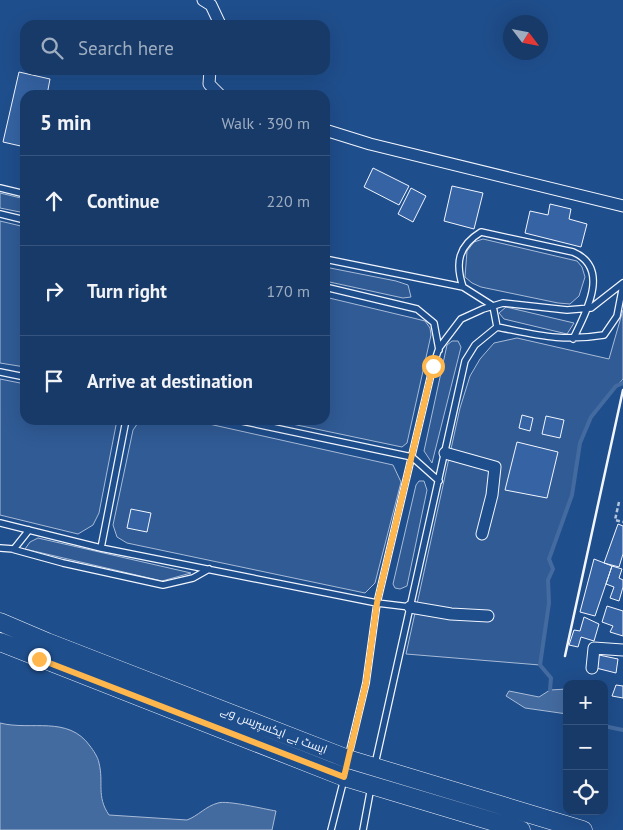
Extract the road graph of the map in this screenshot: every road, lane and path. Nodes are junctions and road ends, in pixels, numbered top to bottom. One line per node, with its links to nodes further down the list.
1 (203, 0): 2 (street)
2 (218, 20)
3 (210, 75): 4 (street)
4 (215, 90)
5 (330, 132): 8 (street)
6 (0, 188): 7 (lane)
7 (20, 193)
8 (623, 206)
9 (0, 214): 10 (lane)
10 (20, 219)
11 (330, 260): 13 (lane)
12 (623, 284): 16 (lane); 18 (lane)
13 (463, 287): 15 (lane); 16 (lane)
14 (330, 288): 19 (lane)
15 (492, 306): 16 (lane); 17 (lane); 19 (lane)
16 (588, 308): 18 (lane)
17 (497, 327): 18 (lane); 24 (lane)
18 (573, 339)
19 (439, 350): 25 (lane)
20 (0, 372): 21 (lane)
21 (20, 376)
22 (125, 425): 33 (lane)
23 (260, 425): 25 (lane)
24 (445, 452): 26 (lane); 31 (street)
25 (412, 458): 26 (lane); 36 (lane)
26 (439, 481): 37 (lane)
27 (619, 502): 28 (path)
28 (623, 522)
29 (0, 523): 30 (lane)
30 (29, 530): 33 (lane); 34 (lane)
31 (482, 534)
32 (0, 548): 34 (lane)
33 (101, 548): 35 (lane)
34 (12, 549): 35 (lane)
35 (209, 569): 36 (lane)
36 (377, 603): 37 (lane); 43 (lane)
37 (410, 607): 38 (street); 44 (lane)
38 (488, 616)
39 (0, 622): 43 (main road, ایسٹ بے ایکسپریس وے)
40 (0, 642): 45 (main road, ایسٹ بے ایکسپریس وے)
41 (623, 650): 42 (street)
42 (592, 668)
43 (348, 759): 44 (main road, ایسٹ بے ایکسپریس وے); 45 (lane)
44 (373, 776): 45 (main road, ایسٹ بے ایکسپریس وے); 47 (lane); 48 (main road, ایسٹ بے ایکسپریس وے); 49 (main road, ایسٹ بے ایکسپریس وے)
45 (344, 777): 46 (lane)
46 (331, 830)
47 (363, 830)
48 (522, 830)
49 (583, 830)

